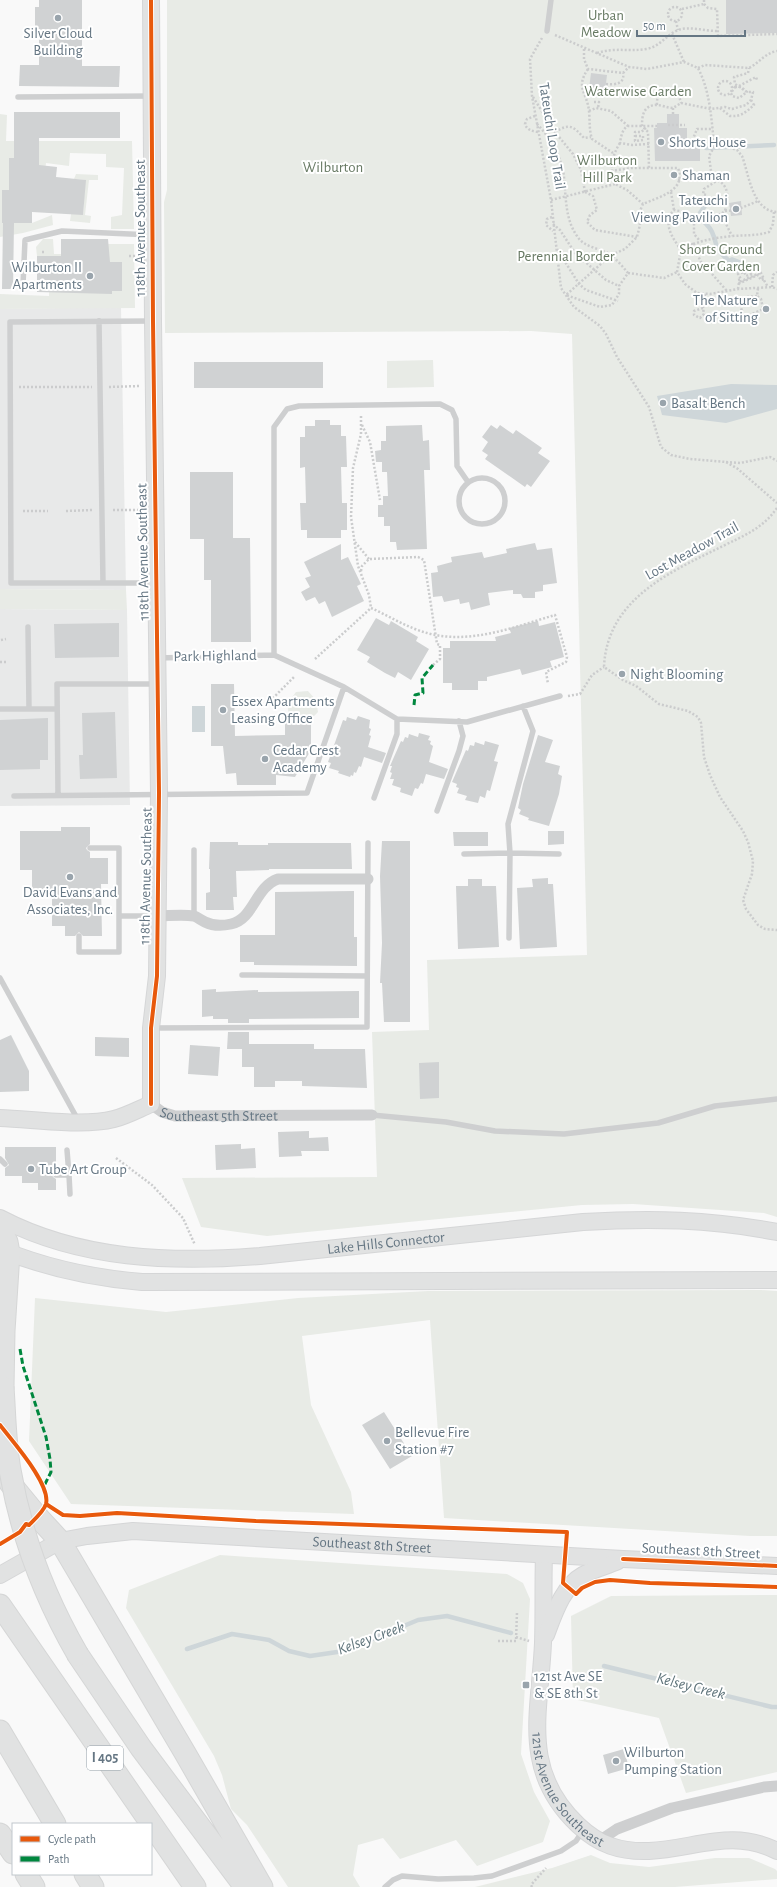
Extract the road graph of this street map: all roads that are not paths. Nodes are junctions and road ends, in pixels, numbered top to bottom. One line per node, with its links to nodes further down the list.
1 (151, 0): 4 (main road, 118th Avenue Southeast)
2 (551, 0): 3 (lane)
3 (546, 31)
4 (151, 96): 5 (lane); 6 (main road, 118th Avenue Southeast)
5 (18, 97)
6 (152, 235): 7 (lane); 9 (main road, 118th Avenue Southeast)
7 (23, 285)
8 (99, 321): 9 (lane); 11 (lane); 11 (lane)
9 (152, 321): 12 (main road, 118th Avenue Southeast)
10 (468, 482): 10 (lane); 14 (lane)
11 (103, 582): 12 (lane)
12 (156, 582): 15 (main road, 118th Avenue Southeast)
13 (28, 627): 21 (lane)
14 (274, 655): 15 (lane, Park Highland); 17 (lane)
15 (157, 658): 16 (main road, 118th Avenue Southeast)
16 (157, 684): 22 (lane); 25 (main road, 118th Avenue Southeast)
17 (344, 687): 23 (lane); 25 (lane)
18 (560, 696): 19 (lane)
19 (523, 706): 24 (lane); 34 (lane)
20 (0, 709): 21 (lane)
21 (29, 709): 22 (lane)
22 (57, 709): 26 (lane)
23 (397, 719): 24 (lane); 28 (lane)
24 (459, 721): 29 (lane)
25 (159, 793): 26 (lane); 38 (main road, 118th Avenue Southeast)
26 (58, 794): 27 (lane)
27 (14, 796)
28 (374, 798)
29 (437, 811)
30 (368, 843): 36 (lane)
31 (90, 848): 37 (lane)
32 (194, 850): 39 (lane)
33 (464, 854): 34 (lane)
34 (510, 854): 35 (lane); 41 (lane)
35 (560, 854)
36 (368, 879): 39 (street); 43 (lane)
37 (119, 916): 38 (lane); 40 (lane)
38 (157, 916): 39 (street); 45 (main road, 118th Avenue Southeast)
39 (194, 916)
40 (79, 936)
41 (509, 938)
42 (242, 975): 43 (lane)
43 (367, 976): 45 (lane)
44 (0, 978): 50 (lane)
45 (151, 1028): 47 (main road, 118th Avenue Southeast)
46 (777, 1099): 48 (lane)
47 (151, 1104): 48 (street, Southeast 5th Street); 50 (main road, Southeast 5th Street)
48 (372, 1115)
49 (0, 1118): 50 (main road, Southeast 5th Street)
50 (79, 1122)
51 (67, 1150): 55 (lane)
52 (0, 1159): 53 (lane)
53 (5, 1164)
54 (56, 1175): 55 (lane)
55 (69, 1175): 56 (lane)
56 (70, 1194)
57 (0, 1218): 59 (main road, Lake Hills Connector)
58 (0, 1228): 60 (highway)
59 (777, 1232)
60 (5, 1258): 61 (main road); 83 (highway, bridge)
61 (777, 1280)
62 (0, 1470): 63 (highway)
63 (60, 1541): 64 (main road, Southeast 8th Street); 67 (main road, Southeast 8th Street); 84 (highway)
64 (544, 1554): 65 (main road, Southeast 8th Street); 69 (main road, 121st Avenue Southeast)
65 (623, 1559): 66 (main road, Southeast 8th Street); 69 (main road)
66 (777, 1566)
67 (0, 1575)
68 (0, 1605): 73 (highway, I 405)
69 (536, 1643): 75 (main road, 121st Avenue Southeast)
70 (0, 1731): 72 (highway)
71 (777, 1786): 76 (street)
72 (54, 1823)
73 (151, 1823)
74 (152, 1825): 82 (highway, I 405)
75 (584, 1830): 76 (main road, 121st Avenue Southeast); 85 (lane)
76 (599, 1841): 77 (main road, 121st Avenue Southeast)
77 (777, 1851)
78 (27, 1875): 80 (highway)
79 (86, 1875): 81 (highway)
80 (34, 1887)
81 (93, 1887)
82 (195, 1887)
83 (245, 1887)
84 (262, 1887)
85 (385, 1887)

